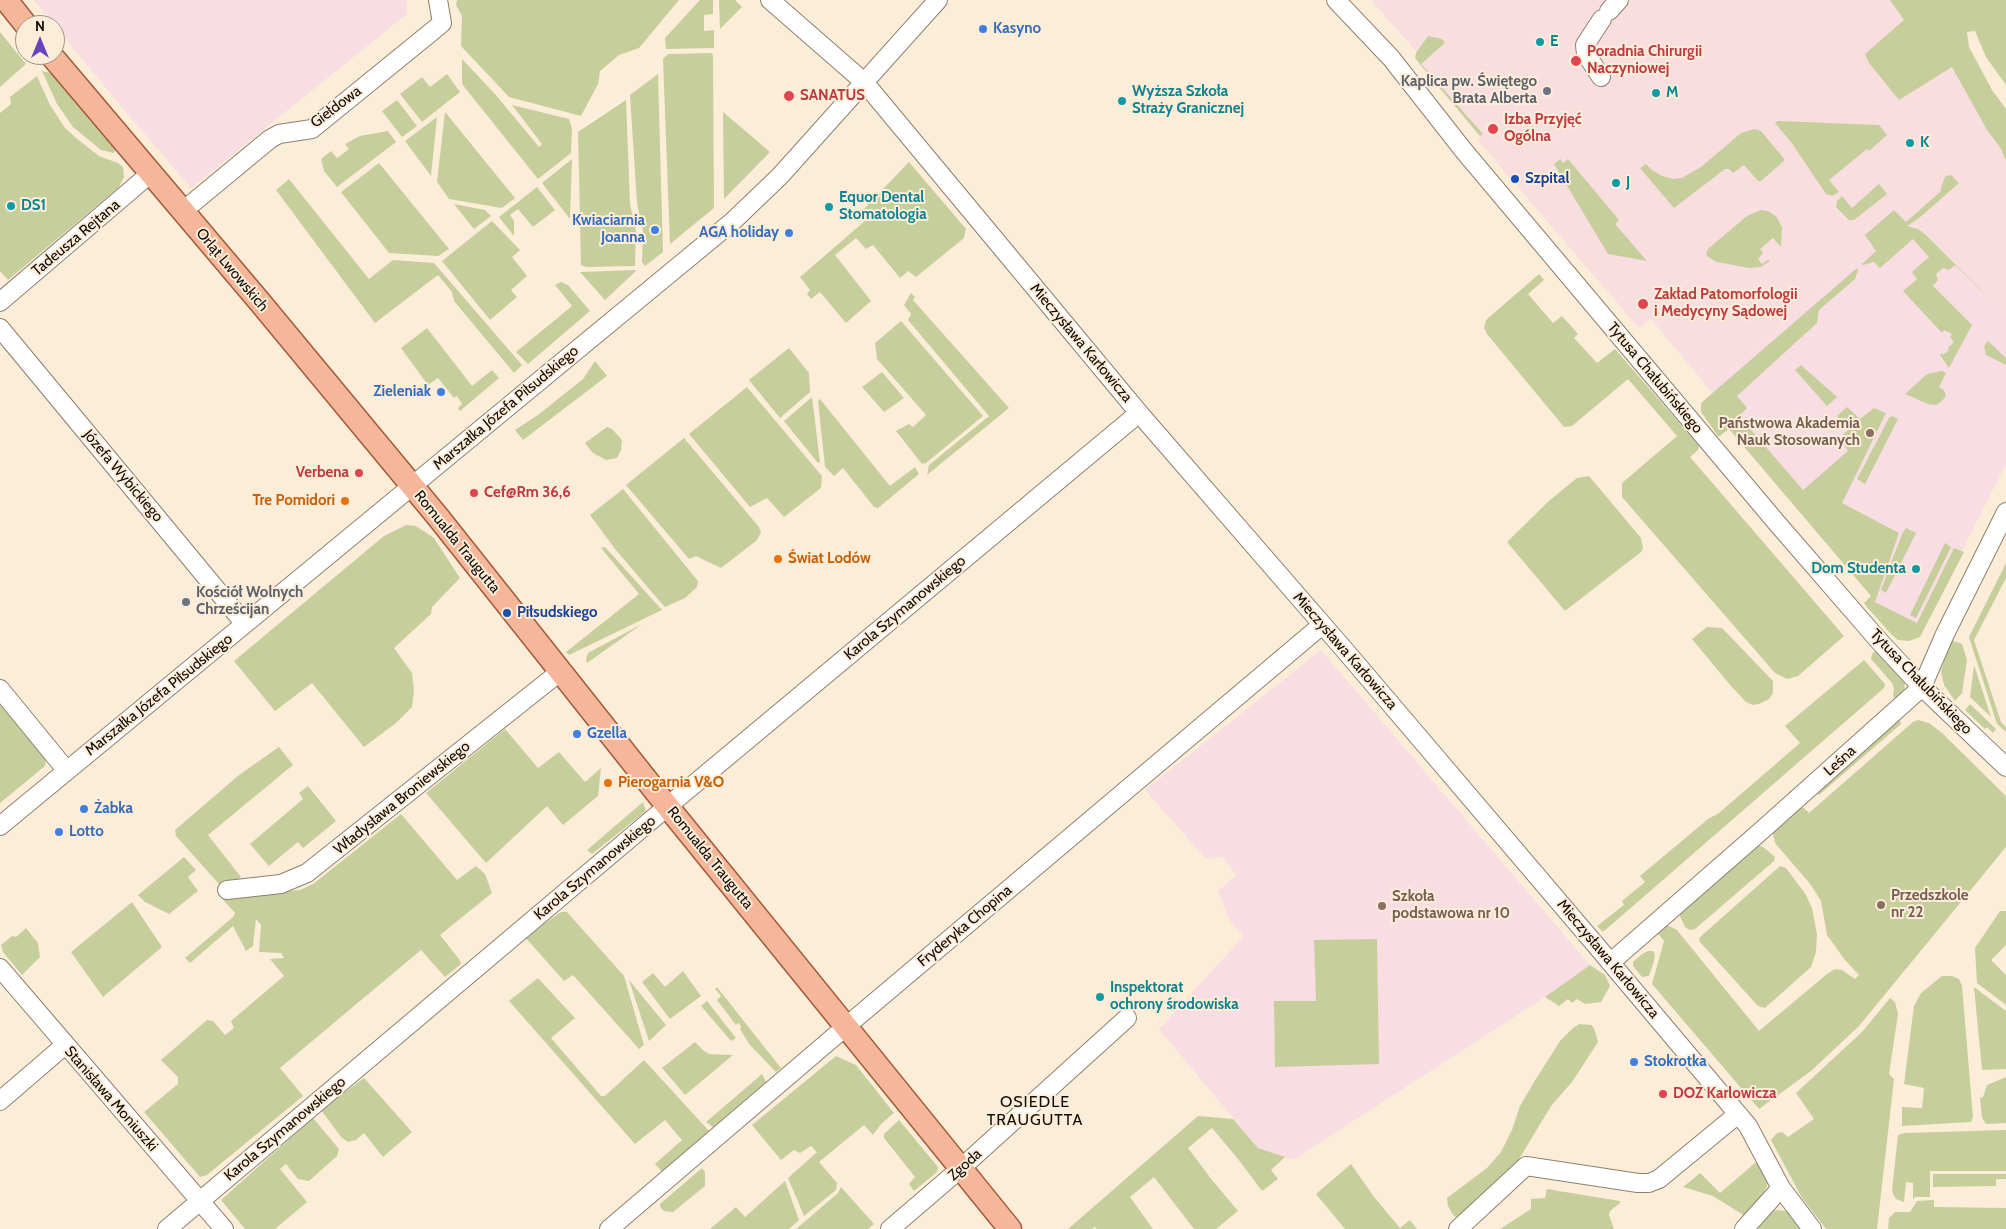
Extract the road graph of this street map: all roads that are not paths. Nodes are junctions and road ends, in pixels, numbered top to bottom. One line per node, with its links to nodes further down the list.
1 (6, 0): 7 (main road)
2 (438, 0): 12 (street, Giełdowa)
3 (770, 0): 10 (street, Mieczysława Karłowicza)
4 (938, 0): 10 (street, Marszałka Józefa Piłsudskiego)
5 (1336, 0): 21 (street, Tytusa Chałubińskiego)
6 (1610, 10): 9 (street)
7 (18, 15)
8 (59, 65): 11 (main road, Orląt Lwowskich)
9 (1601, 77)
10 (864, 82): 15 (street, Mieczysława Karłowicza); 16 (street, Marszałka Józefa Piłsudskiego)
11 (151, 173): 12 (main road, Orląt Lwowskich); 13 (street, Tadeusza Rejtana)
12 (183, 211): 16 (main road, Orląt Lwowskich)
13 (0, 302)
14 (0, 328): 18 (street, Józefa Wybickiego)
15 (1139, 413): 19 (street, Mieczysława Karłowicza); 25 (street, Karola Szymanowskiego)
16 (412, 486): 18 (street, Marszałka Józefa Piłsudskiego); 20 (main road, Romualda Traugutta)
17 (2006, 512): 21 (street, Leśna)
18 (246, 624): 24 (street, Marszałka Józefa Piłsudskiego)
19 (1322, 625): 28 (street, Mieczysława Karłowicza); 31 (street, Fryderyka Chopina)
20 (562, 671): 25 (main road, Romualda Traugutta); 27 (street, Władysława Broniewskiego)
21 (1922, 687): 23 (street, Tytusa Chałubińskiego); 28 (street, Leśna)
22 (0, 689): 24 (street)
23 (2006, 767)
24 (67, 771): 26 (street, Marszałka Józefa Piłsudskiego)
25 (668, 806): 31 (main road, Romualda Traugutta); 37 (street, Karola Szymanowskiego)
26 (0, 826)
27 (227, 890)
28 (1611, 962): 34 (street, Mieczysława Karłowicza)
29 (0, 968): 32 (street, Stanisława Moniuszki)
30 (1127, 1018): 35 (street, Zgoda)
31 (846, 1026): 35 (main road, Romualda Traugutta); 40 (street, Fryderyka Chopina)
32 (65, 1045): 33 (street); 37 (street, Stanisława Moniuszki)
33 (0, 1101)
34 (1738, 1114): 36 (street, Mieczysława Karłowicza); 43 (street)
35 (960, 1169): 41 (street, Zgoda); 42 (main road, Romualda Traugutta)
36 (1781, 1188): 44 (street); 45 (street, Mieczysława Karłowicza)
37 (200, 1201): 38 (street, Karola Szymanowskiego); 39 (street, Stanisława Moniuszki)
38 (167, 1229)
39 (224, 1229)
40 (610, 1229)
41 (890, 1229)
42 (1010, 1229)
43 (1458, 1229)
44 (1744, 1229)
45 (1812, 1229)

